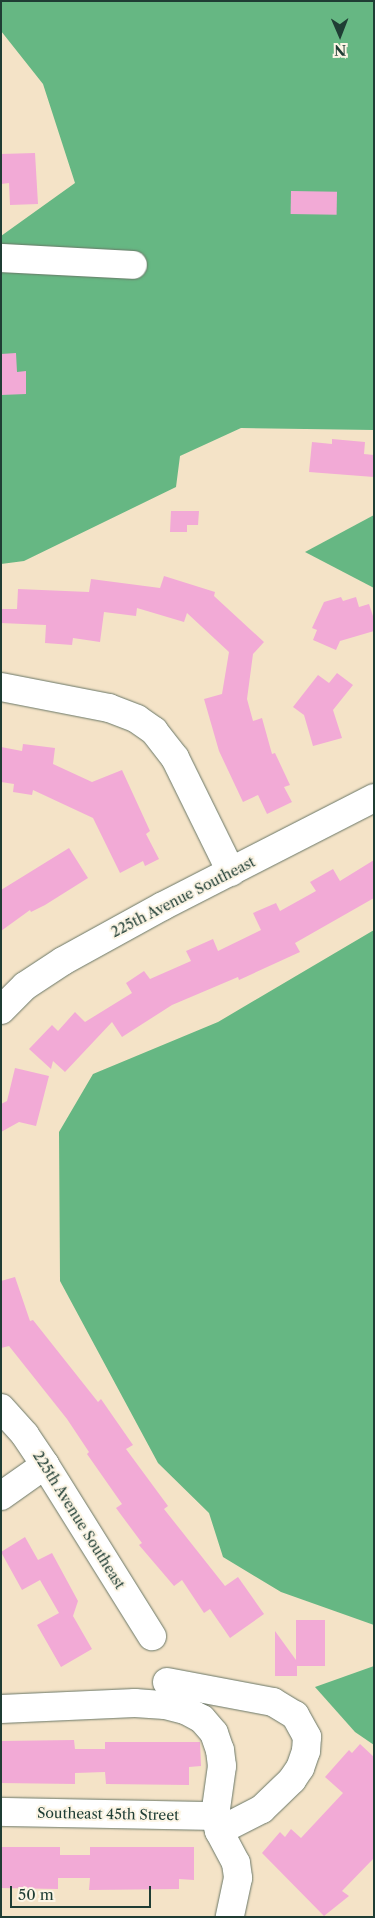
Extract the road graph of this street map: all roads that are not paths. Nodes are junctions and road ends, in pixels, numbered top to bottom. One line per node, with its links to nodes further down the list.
1 (1, 258): 2 (street)
2 (133, 265)
3 (1, 687): 5 (street)
4 (374, 798): 5 (street, 225th Avenue Southeast)
5 (231, 872): 6 (street, 225th Avenue Southeast)
6 (1, 1010)
7 (1, 1408): 8 (street, 225th Avenue Southeast)
8 (45, 1466): 9 (street); 10 (street, 225th Avenue Southeast)
9 (1, 1496)
10 (152, 1636)
11 (167, 1682): 14 (street)
12 (1, 1709): 14 (street)
13 (1, 1812): 14 (street, Southeast 45th Street)
14 (217, 1823): 15 (street)
15 (230, 1917)

